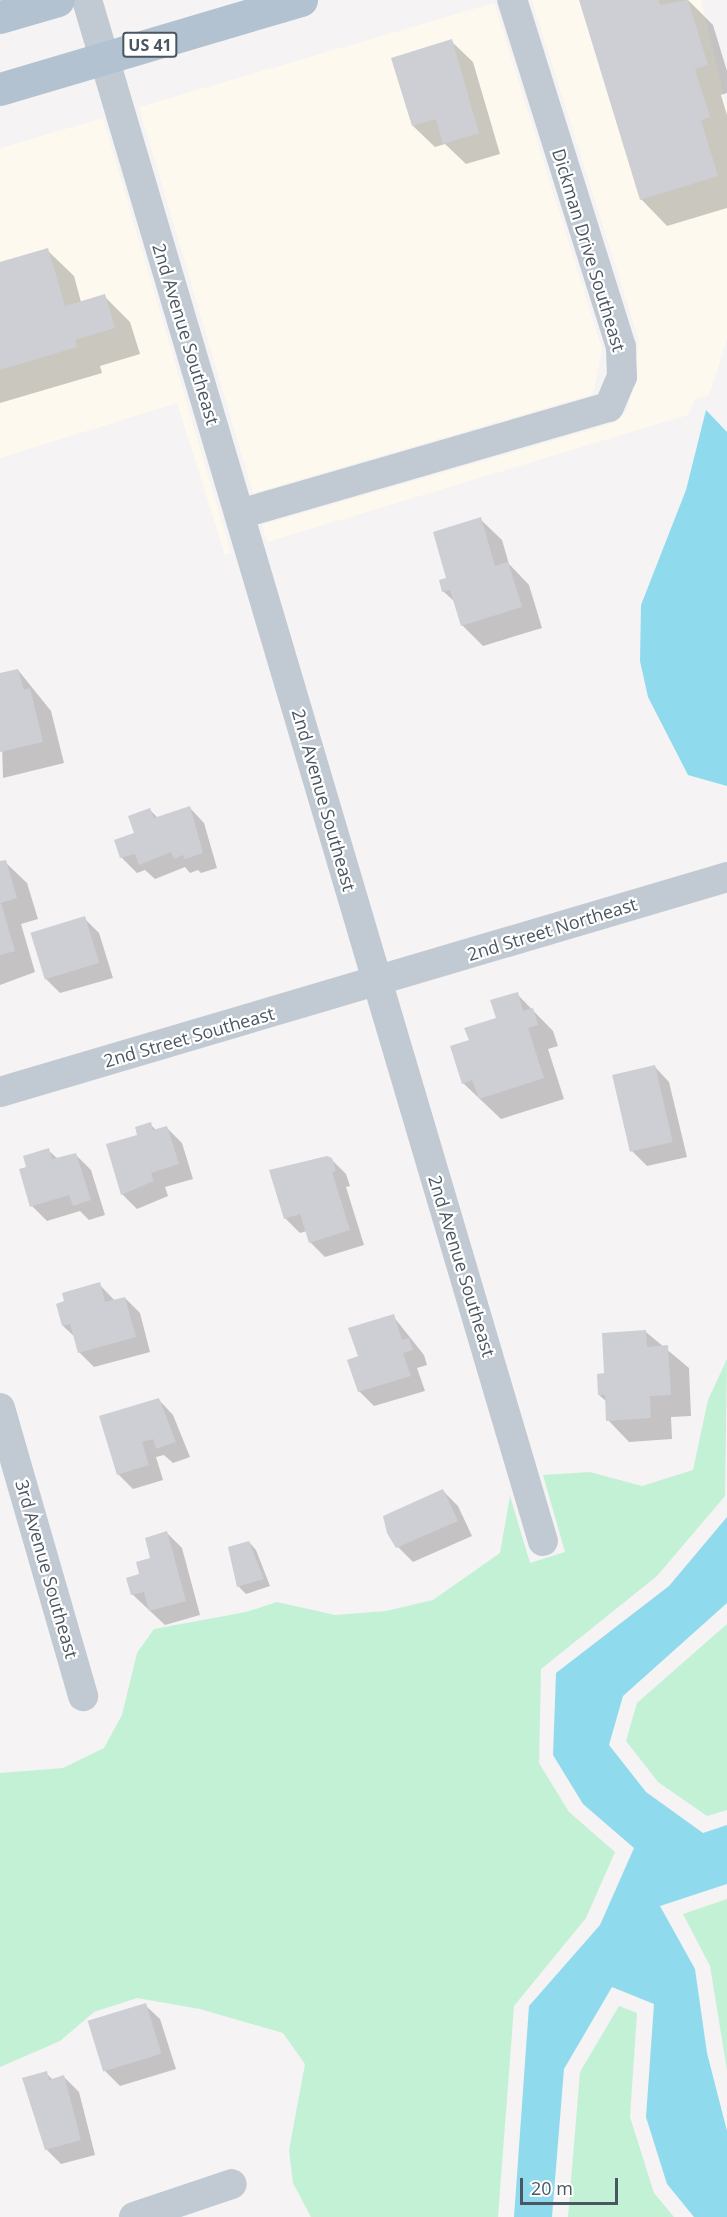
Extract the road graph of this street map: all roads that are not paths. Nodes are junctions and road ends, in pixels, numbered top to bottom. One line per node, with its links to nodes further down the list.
1 (58, 0): 5 (main road)
2 (87, 0): 6 (street, 2nd Avenue Southeast)
3 (301, 0): 6 (main road, US 41)
4 (512, 0): 8 (street, Dickman Drive Southeast)
5 (0, 17)
6 (105, 58): 7 (main road, US 41); 8 (street, 2nd Avenue Southeast)
7 (0, 89)
8 (240, 514): 10 (street, 2nd Avenue Southeast)
9 (727, 877): 10 (street, 2nd Street Northeast)
10 (377, 981): 11 (street, 2nd Street Southeast); 13 (street, 2nd Avenue Southeast)
11 (0, 1092)
12 (0, 1408): 14 (street, 3rd Avenue Southeast)
13 (543, 1541)
14 (83, 1696)
15 (232, 2184): 16 (street)
16 (134, 2217)

